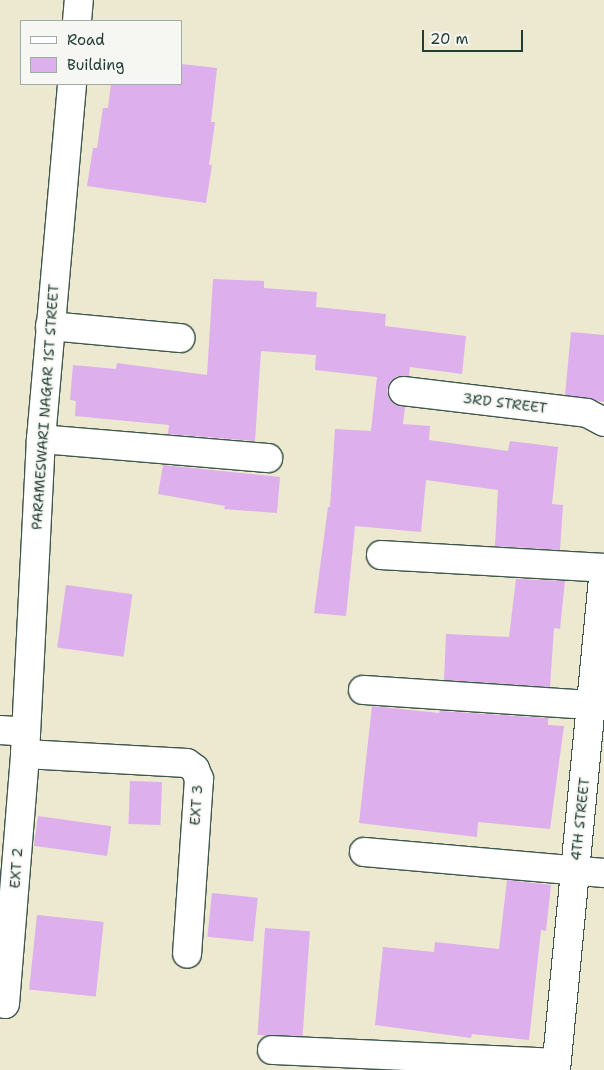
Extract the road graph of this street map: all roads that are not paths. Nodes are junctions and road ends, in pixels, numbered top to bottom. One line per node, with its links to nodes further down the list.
1 (79, 0): 2 (street)
2 (77, 20)
3 (72, 85): 4 (street, PARAMESWARI NAGAR 1ST STREET)
4 (50, 326): 5 (street); 8 (street, PARAMESWARI NAGAR 1ST STREET)
5 (180, 338)
6 (403, 391): 7 (street, 3RD STREET)
7 (604, 422)
8 (41, 439): 9 (street); 15 (street, PARAMESWARI NAGAR 1ST STREET)
9 (268, 458)
10 (381, 555): 11 (street)
11 (604, 568): 12 (street, 4TH STREET)
12 (602, 616): 14 (street, 4TH STREET)
13 (363, 690): 14 (street)
14 (591, 705): 16 (street, 4TH STREET)
15 (17, 739): 20 (street, EXT 3); 21 (street, EXT 2)
16 (594, 784): 18 (street, 4TH STREET)
17 (364, 852): 18 (street)
18 (575, 869): 19 (street); 23 (street, 4TH STREET)
19 (604, 873)
20 (187, 954)
21 (6, 1004)
22 (272, 1050): 23 (street)
23 (556, 1067)

